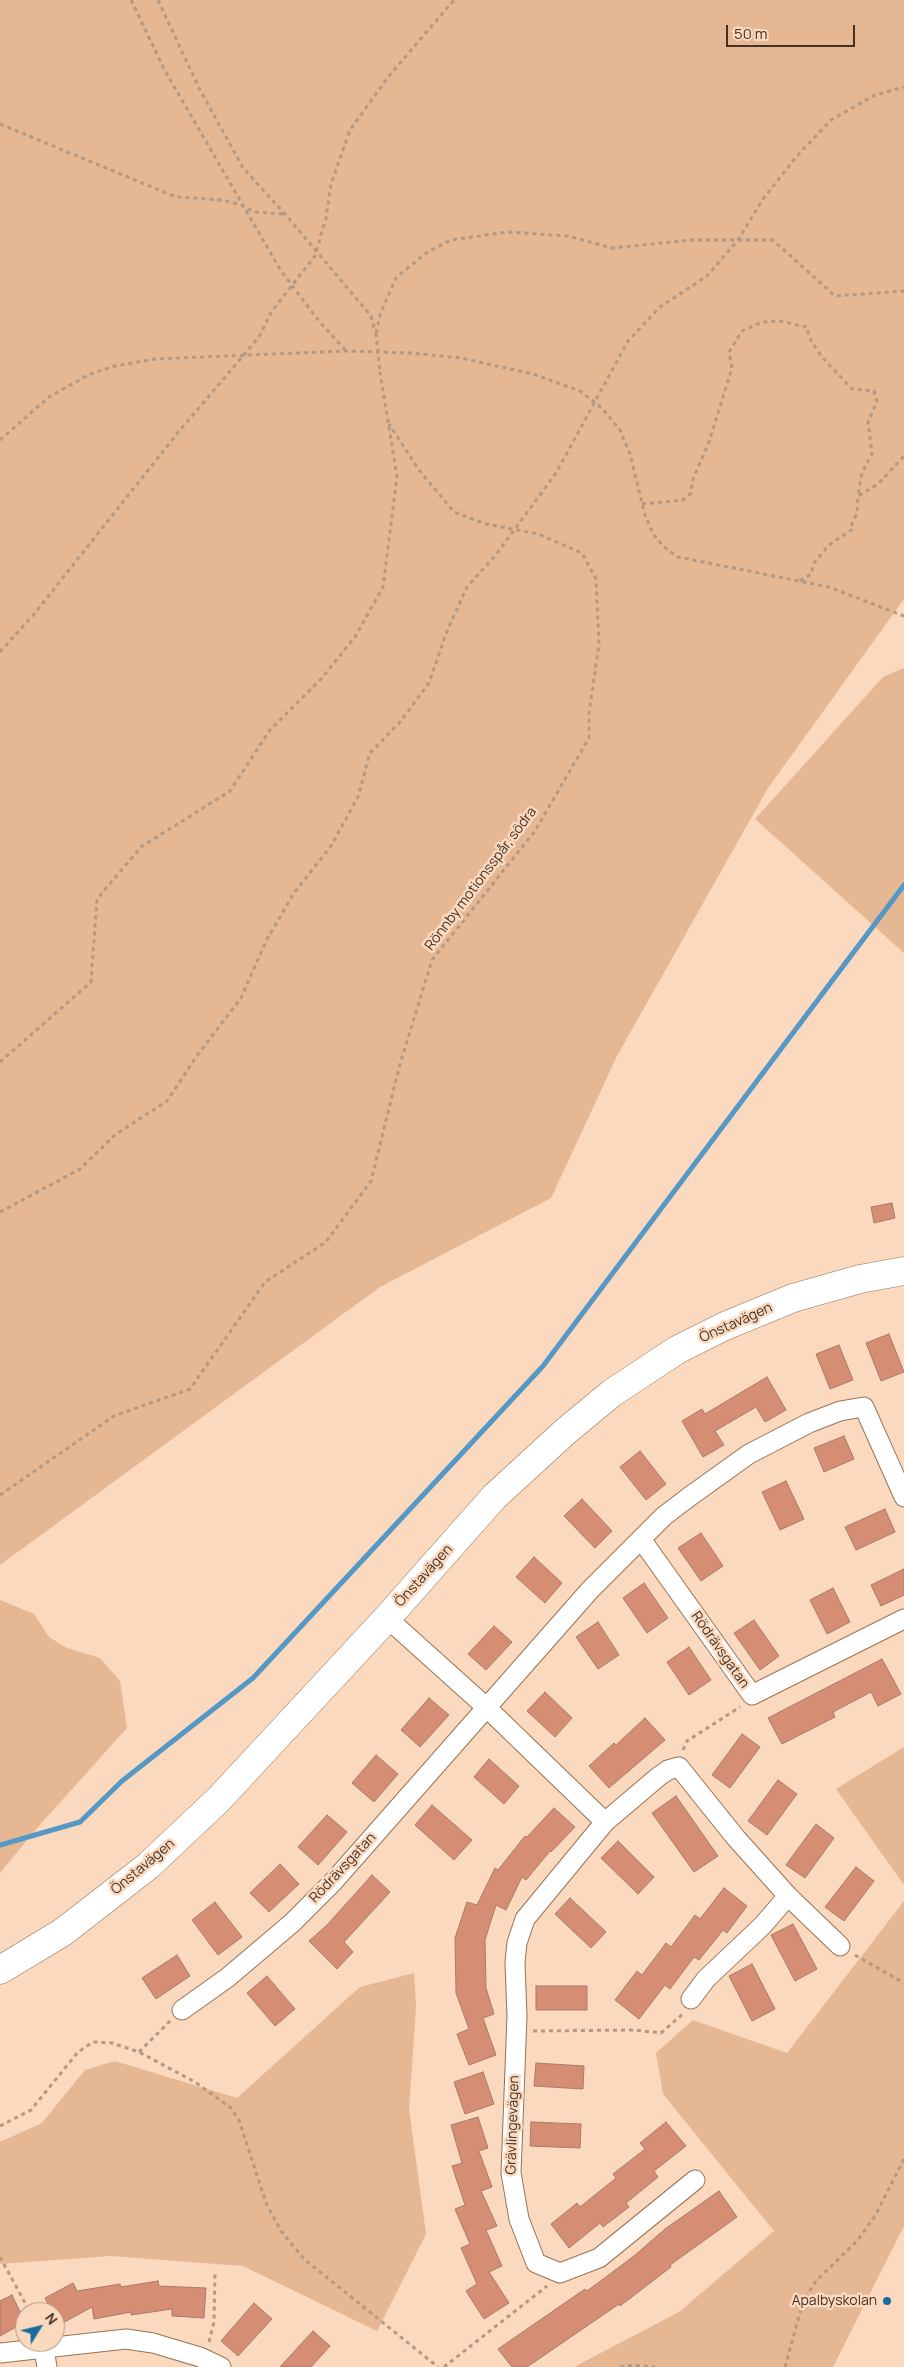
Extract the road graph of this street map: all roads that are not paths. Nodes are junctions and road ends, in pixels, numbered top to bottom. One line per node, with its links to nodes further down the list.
1 (904, 1271): 4 (street, Önstavägen)
2 (904, 1498): 3 (street, Rödrävsgatan)
3 (641, 1539): 5 (street, Rödrävsgatan); 6 (street, Rödrävsgatan)
4 (387, 1618): 6 (street); 10 (street, Önstavägen)
5 (904, 1619)
6 (486, 1707): 7 (street); 12 (street, Rödrävsgatan)
7 (605, 1822): 8 (street, Grävlingevägen); 13 (street, Grävlingevägen)
8 (788, 1896): 9 (street); 11 (street)
9 (840, 1946)
10 (0, 1970)
11 (691, 1999)
12 (182, 2010)
13 (695, 2180)
14 (0, 2353): 15 (street)
15 (46, 2358): 16 (street)
16 (213, 2363)

